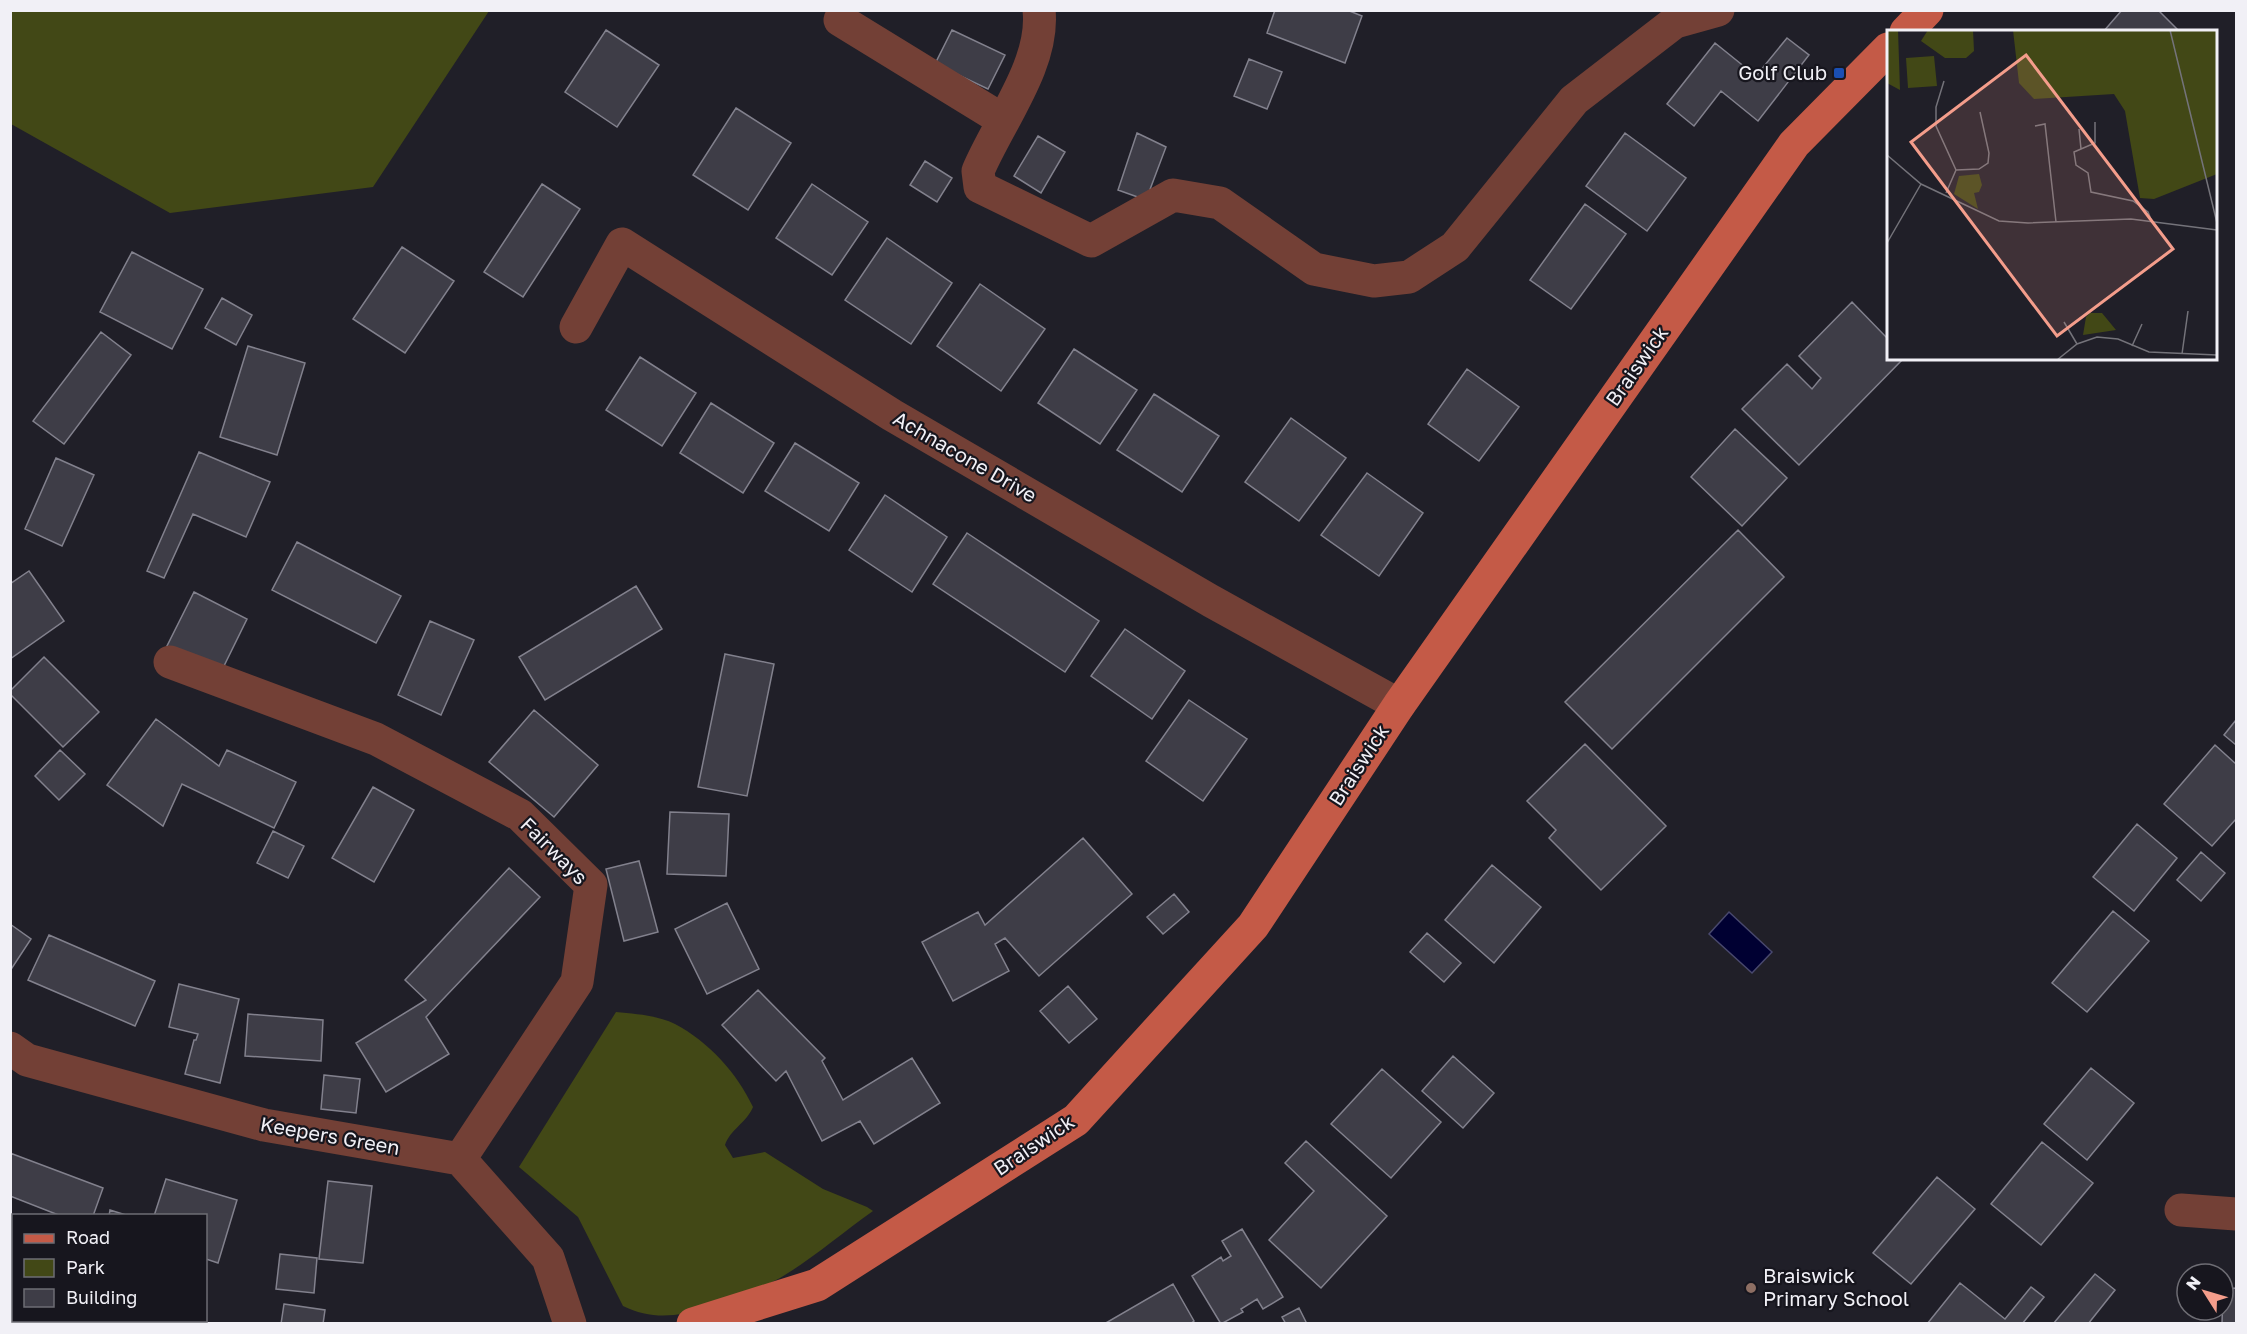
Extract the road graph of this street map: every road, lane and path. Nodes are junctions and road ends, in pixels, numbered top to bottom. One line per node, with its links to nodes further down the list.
1 (1039, 10): 7 (street)
2 (1718, 10): 7 (street)
3 (1927, 10): 5 (main road)
4 (840, 20): 7 (street)
5 (1908, 30)
6 (1887, 50): 10 (main road, Braiswick)
7 (1003, 120)
8 (576, 327): 10 (street, Achnacone Drive)
9 (170, 662): 12 (street, Fairways)
10 (1399, 705): 16 (main road, Braiswick)
11 (10, 1048): 12 (street, Keepers Green)
12 (460, 1159): 15 (street)
13 (2181, 1210): 14 (street)
14 (2236, 1214)
15 (570, 1323)
16 (693, 1323)

